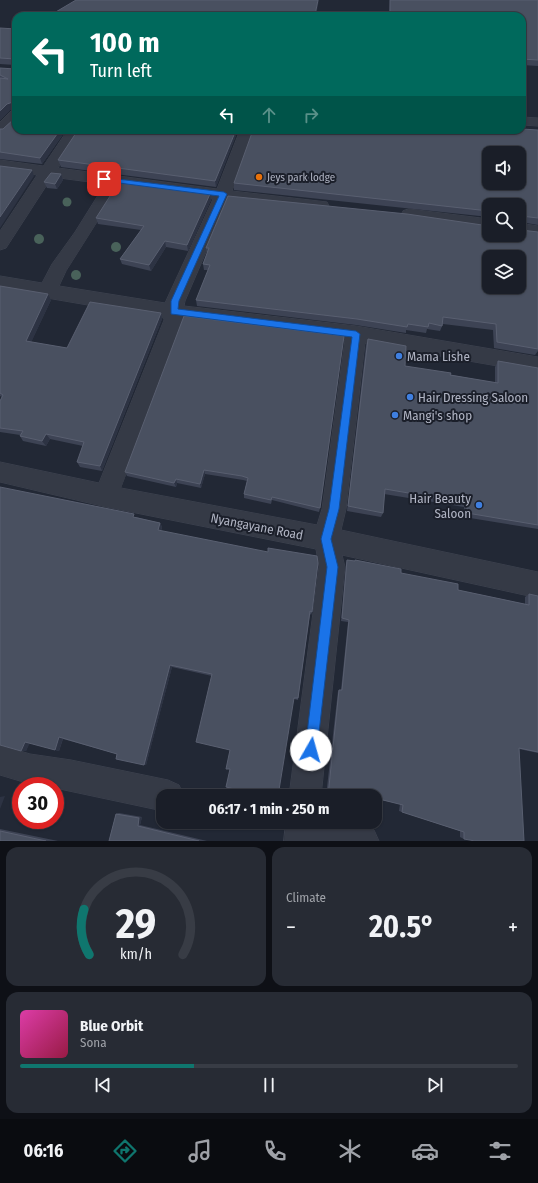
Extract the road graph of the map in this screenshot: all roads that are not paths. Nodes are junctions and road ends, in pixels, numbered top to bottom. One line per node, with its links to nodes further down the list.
1 (12, 118): 4 (street)
2 (526, 121): 3 (street)
3 (538, 122)
4 (0, 130)
5 (72, 134): 8 (street)
6 (246, 134): 10 (street)
7 (0, 165): 8 (street)
8 (49, 171): 9 (street); 16 (street)
9 (116, 180): 10 (street); 18 (street)
10 (224, 194): 11 (street); 19 (street)
11 (335, 207)
12 (390, 213): 13 (street)
13 (482, 224)
14 (526, 230): 15 (street)
15 (538, 232)
16 (0, 244)
17 (0, 283): 18 (street)
18 (47, 291): 19 (street)
19 (174, 312): 20 (street); 23 (street)
20 (356, 334): 21 (street); 24 (street)
21 (538, 365)
22 (0, 472): 23 (street, Nyangayane Road)
23 (106, 496): 24 (street, Nyangayane Road)
24 (326, 539): 25 (street, Nyangayane Road); 27 (street)
25 (538, 585)
26 (0, 760): 28 (street)
27 (306, 789)
28 (156, 793)
29 (301, 829): 31 (street)
30 (330, 829): 32 (street)
31 (300, 841)
32 (363, 841)

